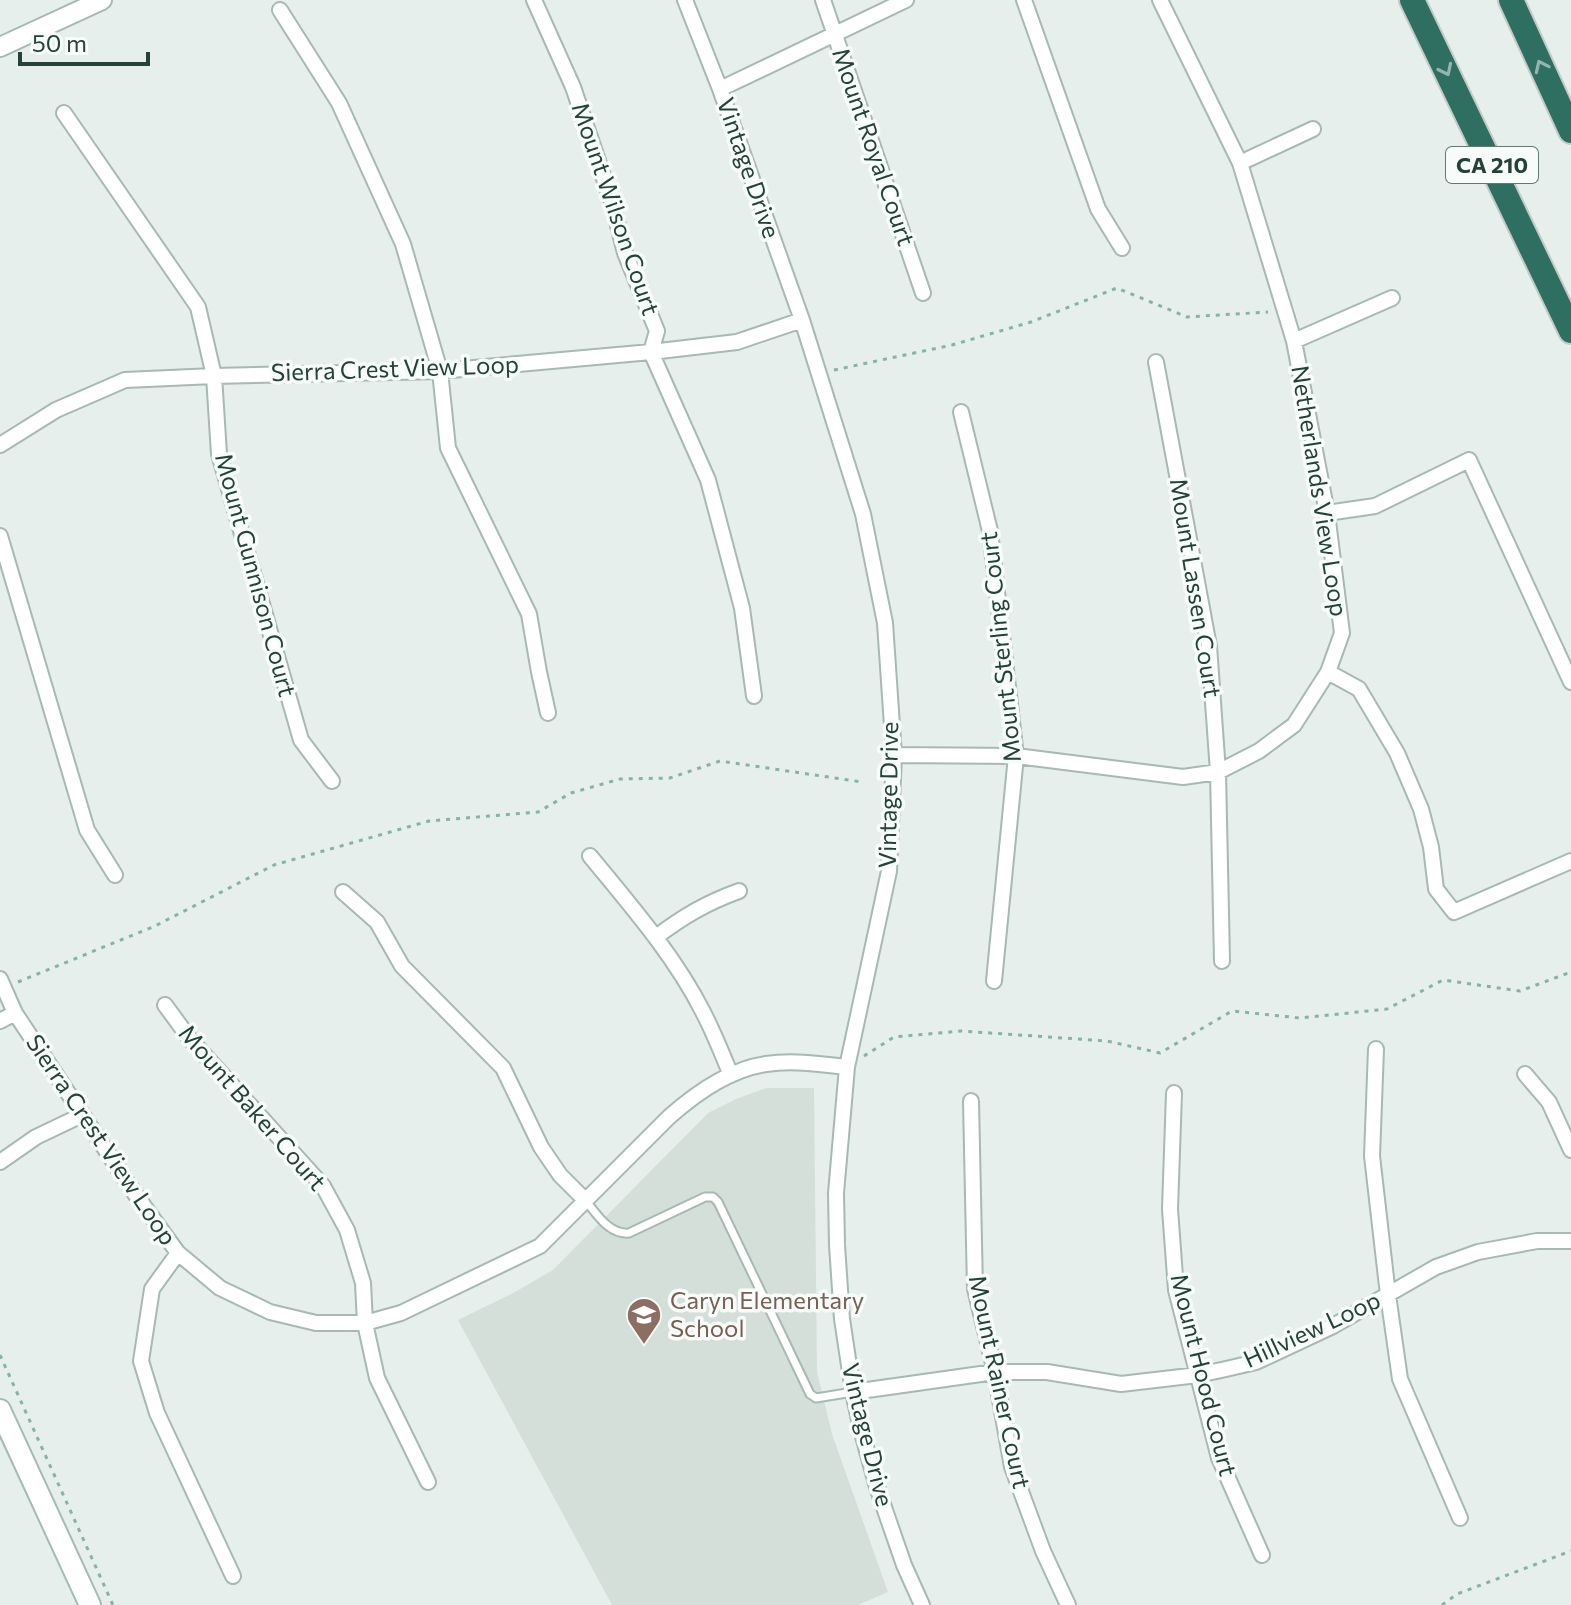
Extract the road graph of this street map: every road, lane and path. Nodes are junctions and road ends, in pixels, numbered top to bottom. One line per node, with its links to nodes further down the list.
1 (102, 0): 12 (street)
2 (534, 0): 25 (street, Mount Wilson Court)
3 (685, 0): 13 (street, Vintage Drive)
4 (823, 0): 11 (street, Mount Royal Court)
5 (906, 0): 11 (street)
6 (1024, 0): 18 (street)
7 (1160, 0): 17 (street, Netherlands View Loop)
8 (1412, 0): 23 (highway, CA 210, one-way to 23)
9 (1511, 0): 16 (highway, one-way to 9)
10 (280, 10): 27 (street)
11 (835, 35): 13 (street); 19 (street, Mount Royal Court)
12 (0, 47)
13 (720, 89): 22 (street, Vintage Drive)
14 (64, 113): 29 (street, Mount Gunnison Court)
15 (1313, 129): 17 (street)
16 (1571, 131)
17 (1240, 163): 21 (street, Netherlands View Loop)
18 (1122, 248)
19 (923, 293)
20 (1392, 298): 24 (street)
21 (1285, 311): 24 (street, Netherlands View Loop); 28 (path)
22 (802, 320): 25 (street, Sierra Crest View Loop); 28 (street, Vintage Drive)
23 (1571, 331)
24 (1294, 341): 32 (street, Netherlands View Loop)
25 (651, 352): 27 (street, Sierra Crest View Loop); 36 (street, Mount Wilson Court)
26 (1156, 362): 40 (street, Mount Lassen Court)
27 (440, 371): 29 (street, Sierra Crest View Loop); 37 (street)
28 (819, 373): 38 (street, Vintage Drive)
29 (214, 376): 31 (street, Sierra Crest View Loop); 41 (street, Mount Gunnison Court)
30 (961, 412): 39 (street, Mount Sterling Court)
31 (0, 445)
32 (1327, 513): 34 (street, Netherlands View Loop); 35 (street)
33 (0, 536): 45 (street)
34 (1328, 672): 40 (street, Netherlands View Loop); 44 (street)
35 (1571, 682)
36 (754, 696)
37 (548, 713)
38 (894, 755): 39 (street, Netherlands View Loop); 57 (street, Vintage Drive)
39 (1016, 756): 40 (street, Netherlands View Loop); 51 (street, Mount Sterling Court)
40 (1218, 772): 49 (street, Mount Lassen Court)
41 (332, 781)
42 (862, 782): 52 (path)
43 (590, 856): 48 (street)
44 (1571, 861)
45 (115, 875)
46 (739, 891): 48 (street)
47 (343, 892): 65 (street)
48 (656, 937): 59 (street)
49 (1222, 961)
50 (1571, 972): 57 (path)
51 (994, 981)
52 (2, 984): 54 (street, Sierra Crest View Loop)
53 (165, 1005): 69 (street, Mount Baker Court)
54 (15, 1013): 55 (street); 62 (street, Sierra Crest View Loop)
55 (0, 1021)
56 (1376, 1049): 68 (street)
57 (847, 1067): 59 (street, Sierra Crest View Loop); 73 (street, Vintage Drive)
58 (1525, 1074): 63 (street)
59 (731, 1075): 65 (street, Sierra Crest View Loop)
60 (1174, 1093): 72 (street, Mount Hood Court)
61 (971, 1101): 71 (street, Mount Rainer Court)
62 (82, 1115): 64 (street); 67 (street, Sierra Crest View Loop)
63 (1571, 1150)
64 (0, 1162)
65 (585, 1200): 69 (street, Sierra Crest View Loop); 73 (lane)
66 (1571, 1241): 68 (street, Hillview Loop)
67 (178, 1253): 69 (street, Sierra Crest View Loop); 79 (street)
68 (1388, 1295): 72 (street, Hillview Loop); 76 (street)
69 (365, 1323): 75 (street, Mount Baker Court)
70 (0, 1355): 81 (path)
71 (995, 1372): 72 (street, Hillview Loop); 73 (street, Hillview Loop); 83 (street, Mount Rainer Court)
72 (1198, 1375): 78 (street, Mount Hood Court)
73 (853, 1392): 82 (street, Vintage Drive)
74 (0, 1410): 80 (main road)
75 (428, 1482)
76 (1460, 1518)
77 (1571, 1551): 84 (path)
78 (1262, 1555)
79 (233, 1576)
80 (90, 1605)
81 (113, 1605)
82 (922, 1605)
83 (1068, 1605)
84 (1442, 1605)

